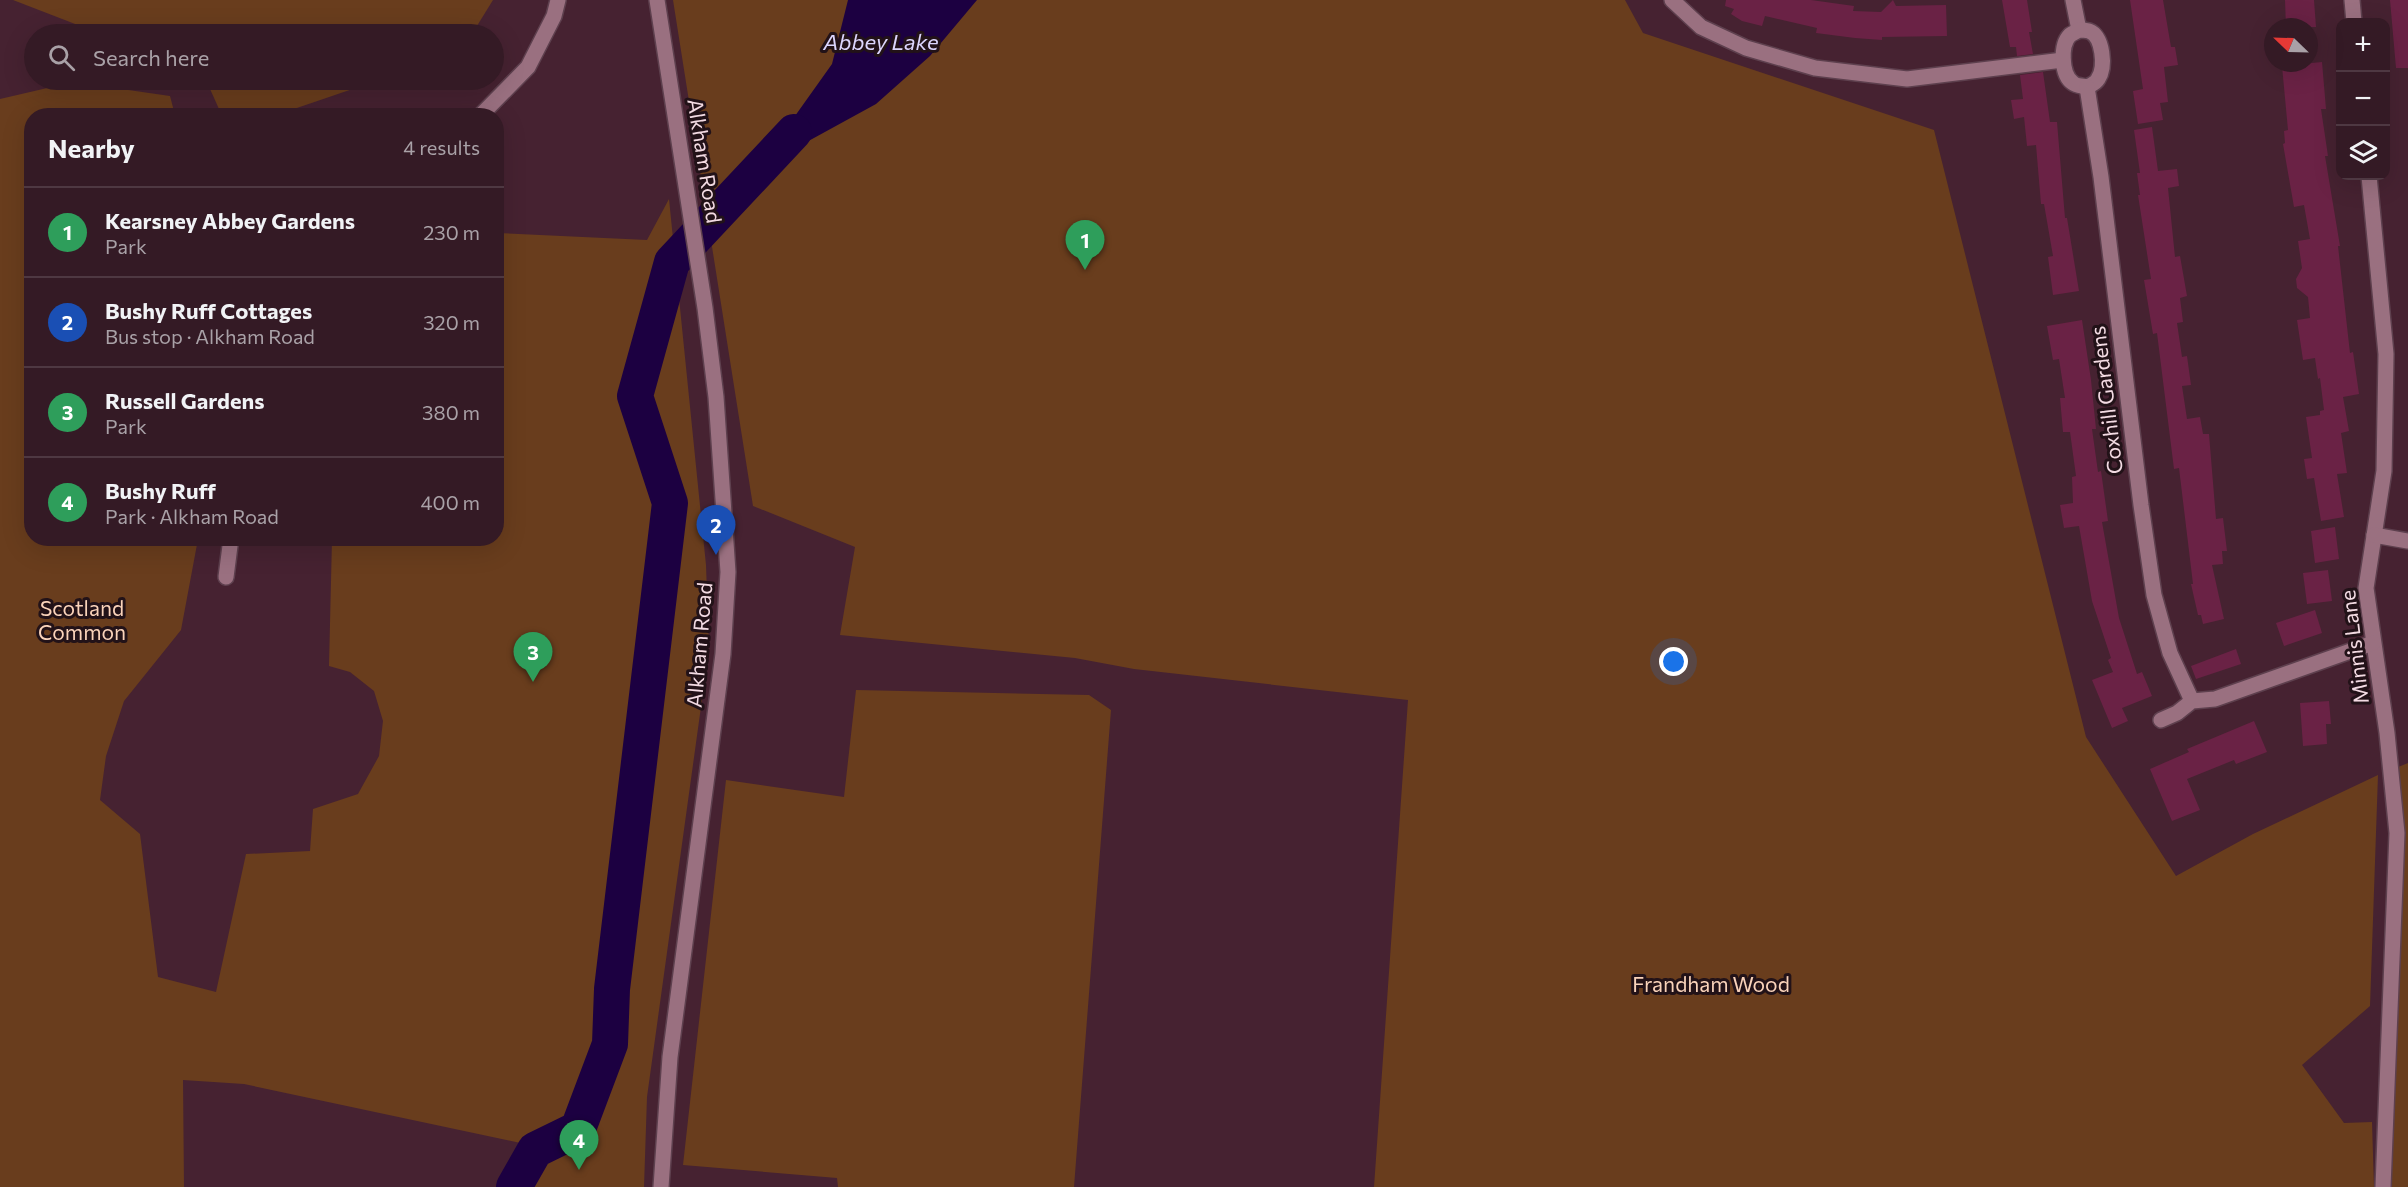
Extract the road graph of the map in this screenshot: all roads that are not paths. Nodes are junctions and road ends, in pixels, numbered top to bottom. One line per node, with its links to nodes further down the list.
1 (558, 0): 10 (street)
2 (657, 0): 19 (street, Alkham Road)
3 (1672, 0): 8 (street)
4 (2073, 0): 7 (street)
5 (2352, 0): 6 (street)
6 (2354, 18)
7 (2079, 30): 8 (street); 9 (street)
8 (2063, 60): 9 (street)
9 (2087, 87): 17 (street, Coxhill Gardens)
10 (488, 108)
11 (2369, 180): 12 (street, Minnis Lane)
12 (2374, 535): 13 (street); 16 (street, Minnis Lane)
13 (2408, 541)
14 (230, 546): 15 (street)
15 (226, 577)
16 (2373, 643): 17 (street); 20 (street, Minnis Lane)
17 (2192, 700): 18 (street)
18 (2161, 720)
19 (661, 1187)
20 (2383, 1187)

